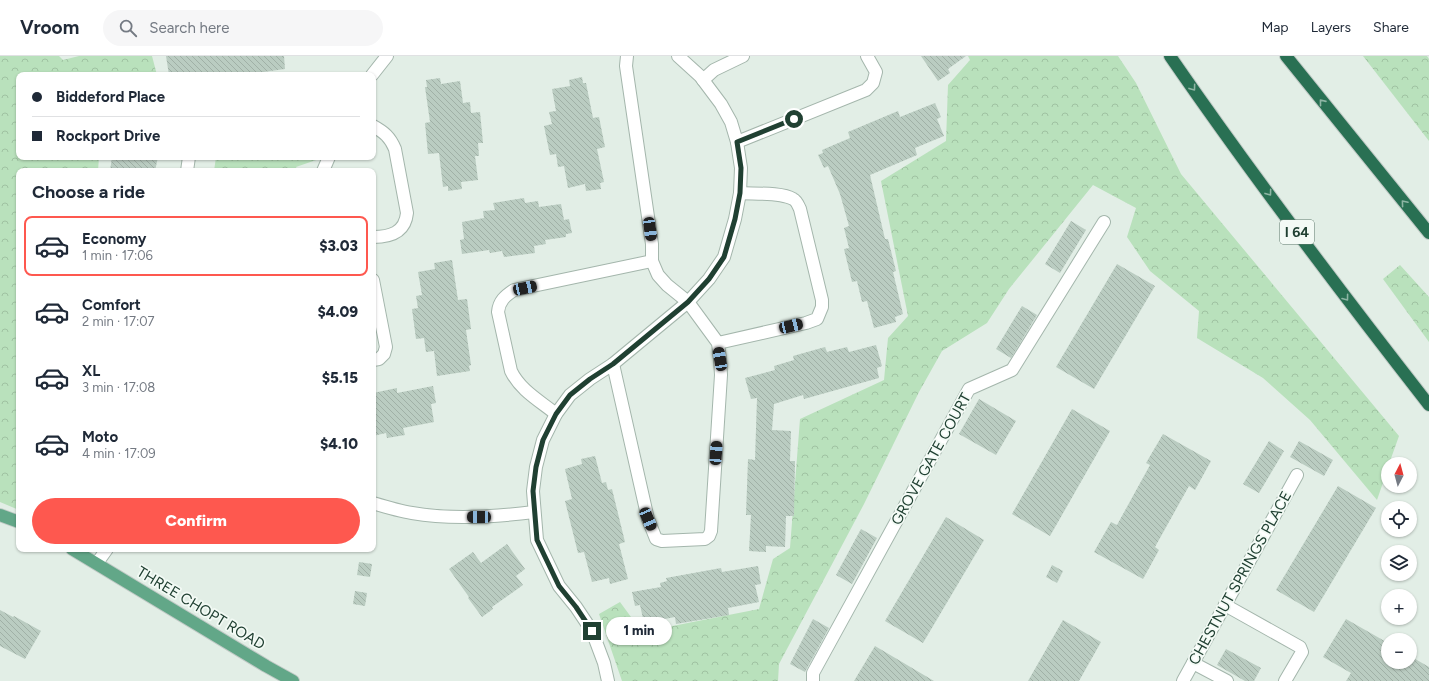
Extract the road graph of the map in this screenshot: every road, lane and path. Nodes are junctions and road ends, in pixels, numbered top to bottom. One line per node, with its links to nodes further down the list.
1 (387, 56): 8 (street)
2 (627, 56): 16 (street)
3 (678, 56): 9 (street)
4 (743, 56): 9 (street)
5 (866, 56): 11 (street)
6 (1170, 56): 22 (highway, I 64, one-way to 22)
7 (1286, 56): 14 (highway, one-way to 7)
8 (374, 72)
9 (703, 80): 11 (street)
10 (376, 128): 15 (street)
11 (737, 142): 12 (street)
12 (740, 193): 18 (street); 19 (street)
13 (1104, 222): 36 (street, GROVE GATE COURT)
14 (1429, 233)
15 (376, 237)
16 (652, 261): 18 (street); 23 (street)
17 (376, 295): 20 (street)
18 (688, 302): 19 (street); 21 (street)
19 (718, 343): 21 (street)
20 (376, 360)
21 (613, 364): 23 (street)
22 (1429, 405)
23 (556, 414): 26 (street)
24 (1297, 475): 32 (street, CHESTNUT SPRINGS PLACE)
25 (376, 504): 26 (street)
26 (534, 512): 35 (street)
27 (0, 515): 28 (main road)
28 (16, 521)
29 (77, 552): 31 (main road, THREE CHOPT ROAD)
30 (106, 552): 31 (street)
31 (97, 563): 34 (main road, THREE CHOPT ROAD)
32 (1225, 605): 33 (street, CHESTNUT SPRINGS PLACE); 39 (street)
33 (1194, 663): 37 (street, CHESTNUT SPRINGS PLACE); 38 (street)
34 (293, 681)
35 (608, 681)
36 (813, 681)
37 (1183, 681)
38 (1227, 681)
39 (1285, 681)

